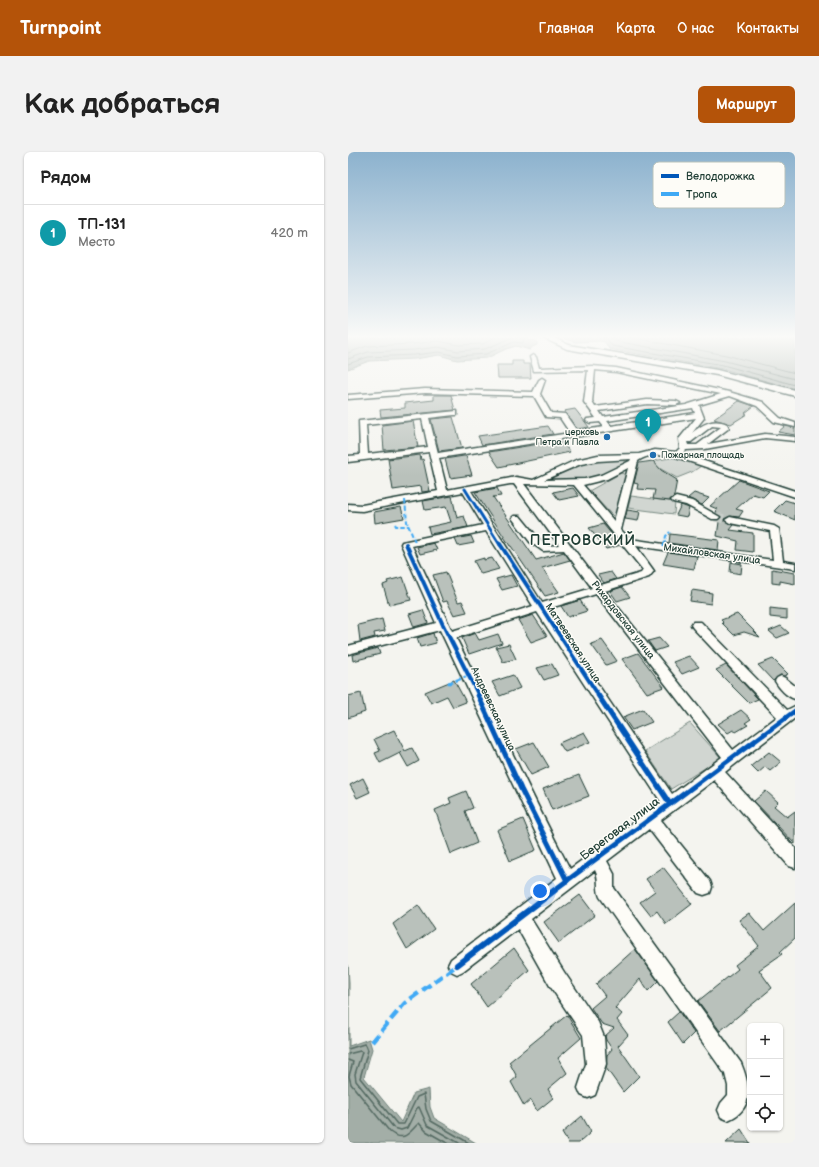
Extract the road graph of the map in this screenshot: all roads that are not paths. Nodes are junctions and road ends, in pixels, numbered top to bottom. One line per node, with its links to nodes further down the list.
1 (541, 383): 5 (street)
2 (590, 383): 10 (street)
3 (678, 383): 6 (street)
4 (755, 383): 7 (main road)
5 (536, 394): 8 (street); 18 (street)
6 (729, 394): 9 (street); 16 (street)
7 (795, 394)
8 (348, 397)
9 (695, 404): 10 (street); 12 (street); 14 (street)
10 (594, 410): 14 (street)
11 (454, 413): 13 (street)
12 (698, 415): 17 (street); 21 (street)
13 (425, 416): 22 (street); 23 (street)
14 (601, 419): 15 (street); 17 (street)
15 (590, 421)
16 (795, 425)
17 (609, 429): 18 (street)
18 (575, 434): 22 (street)
19 (795, 439): 20 (street)
20 (699, 446): 21 (street); 21 (street)
21 (682, 449): 25 (street); 31 (street)
22 (433, 452): 23 (street); 30 (street)
23 (364, 457): 24 (street)
24 (348, 459)
25 (637, 459): 27 (street); 28 (street); 38 (street)
26 (516, 480): 27 (street); 29 (street); 40 (street, Рихардовская улица)
27 (532, 481): 28 (street)
28 (577, 483): 38 (street)
29 (465, 489): 30 (street); 37 (street, Матвеевская улица)
30 (443, 493): 33 (street)
31 (795, 494)
32 (676, 500): 34 (street)
33 (348, 508)
34 (715, 517)
35 (517, 518): 40 (street)
36 (730, 520): 41 (street)
37 (490, 527): 44 (street, Матвеевская улица); 46 (street, Андреевская улица)
38 (617, 529): 39 (street)
39 (628, 542): 41 (street, Михайловская улица); 43 (street)
40 (566, 547): 43 (street, Рихардовская улица)
41 (778, 564): 42 (street, Михайловская улица)
42 (795, 566)
43 (598, 589): 44 (street); 51 (street, Рихардовская улица)
44 (540, 608): 46 (street); 53 (street, Матвеевская улица)
45 (697, 625): 50 (street)
46 (446, 631): 47 (street); 57 (street, Андреевская улица)
47 (348, 650)
48 (782, 682): 49 (street)
49 (795, 694)
50 (791, 714): 51 (street, Береговая улица)
51 (732, 758): 52 (street, Береговая улица)
52 (715, 770): 53 (street, Береговая улица); 56 (street)
53 (670, 804): 54 (street, Береговая улица)
54 (650, 818): 55 (street, Береговая улица); 58 (street)
55 (597, 858): 57 (street, Береговая улица); 62 (street)
56 (795, 860)
57 (567, 881): 59 (street, Береговая улица)
58 (704, 887)
59 (520, 917): 60 (street, Береговая улица); 61 (street)
60 (457, 965)
61 (588, 1088)
62 (728, 1110)

